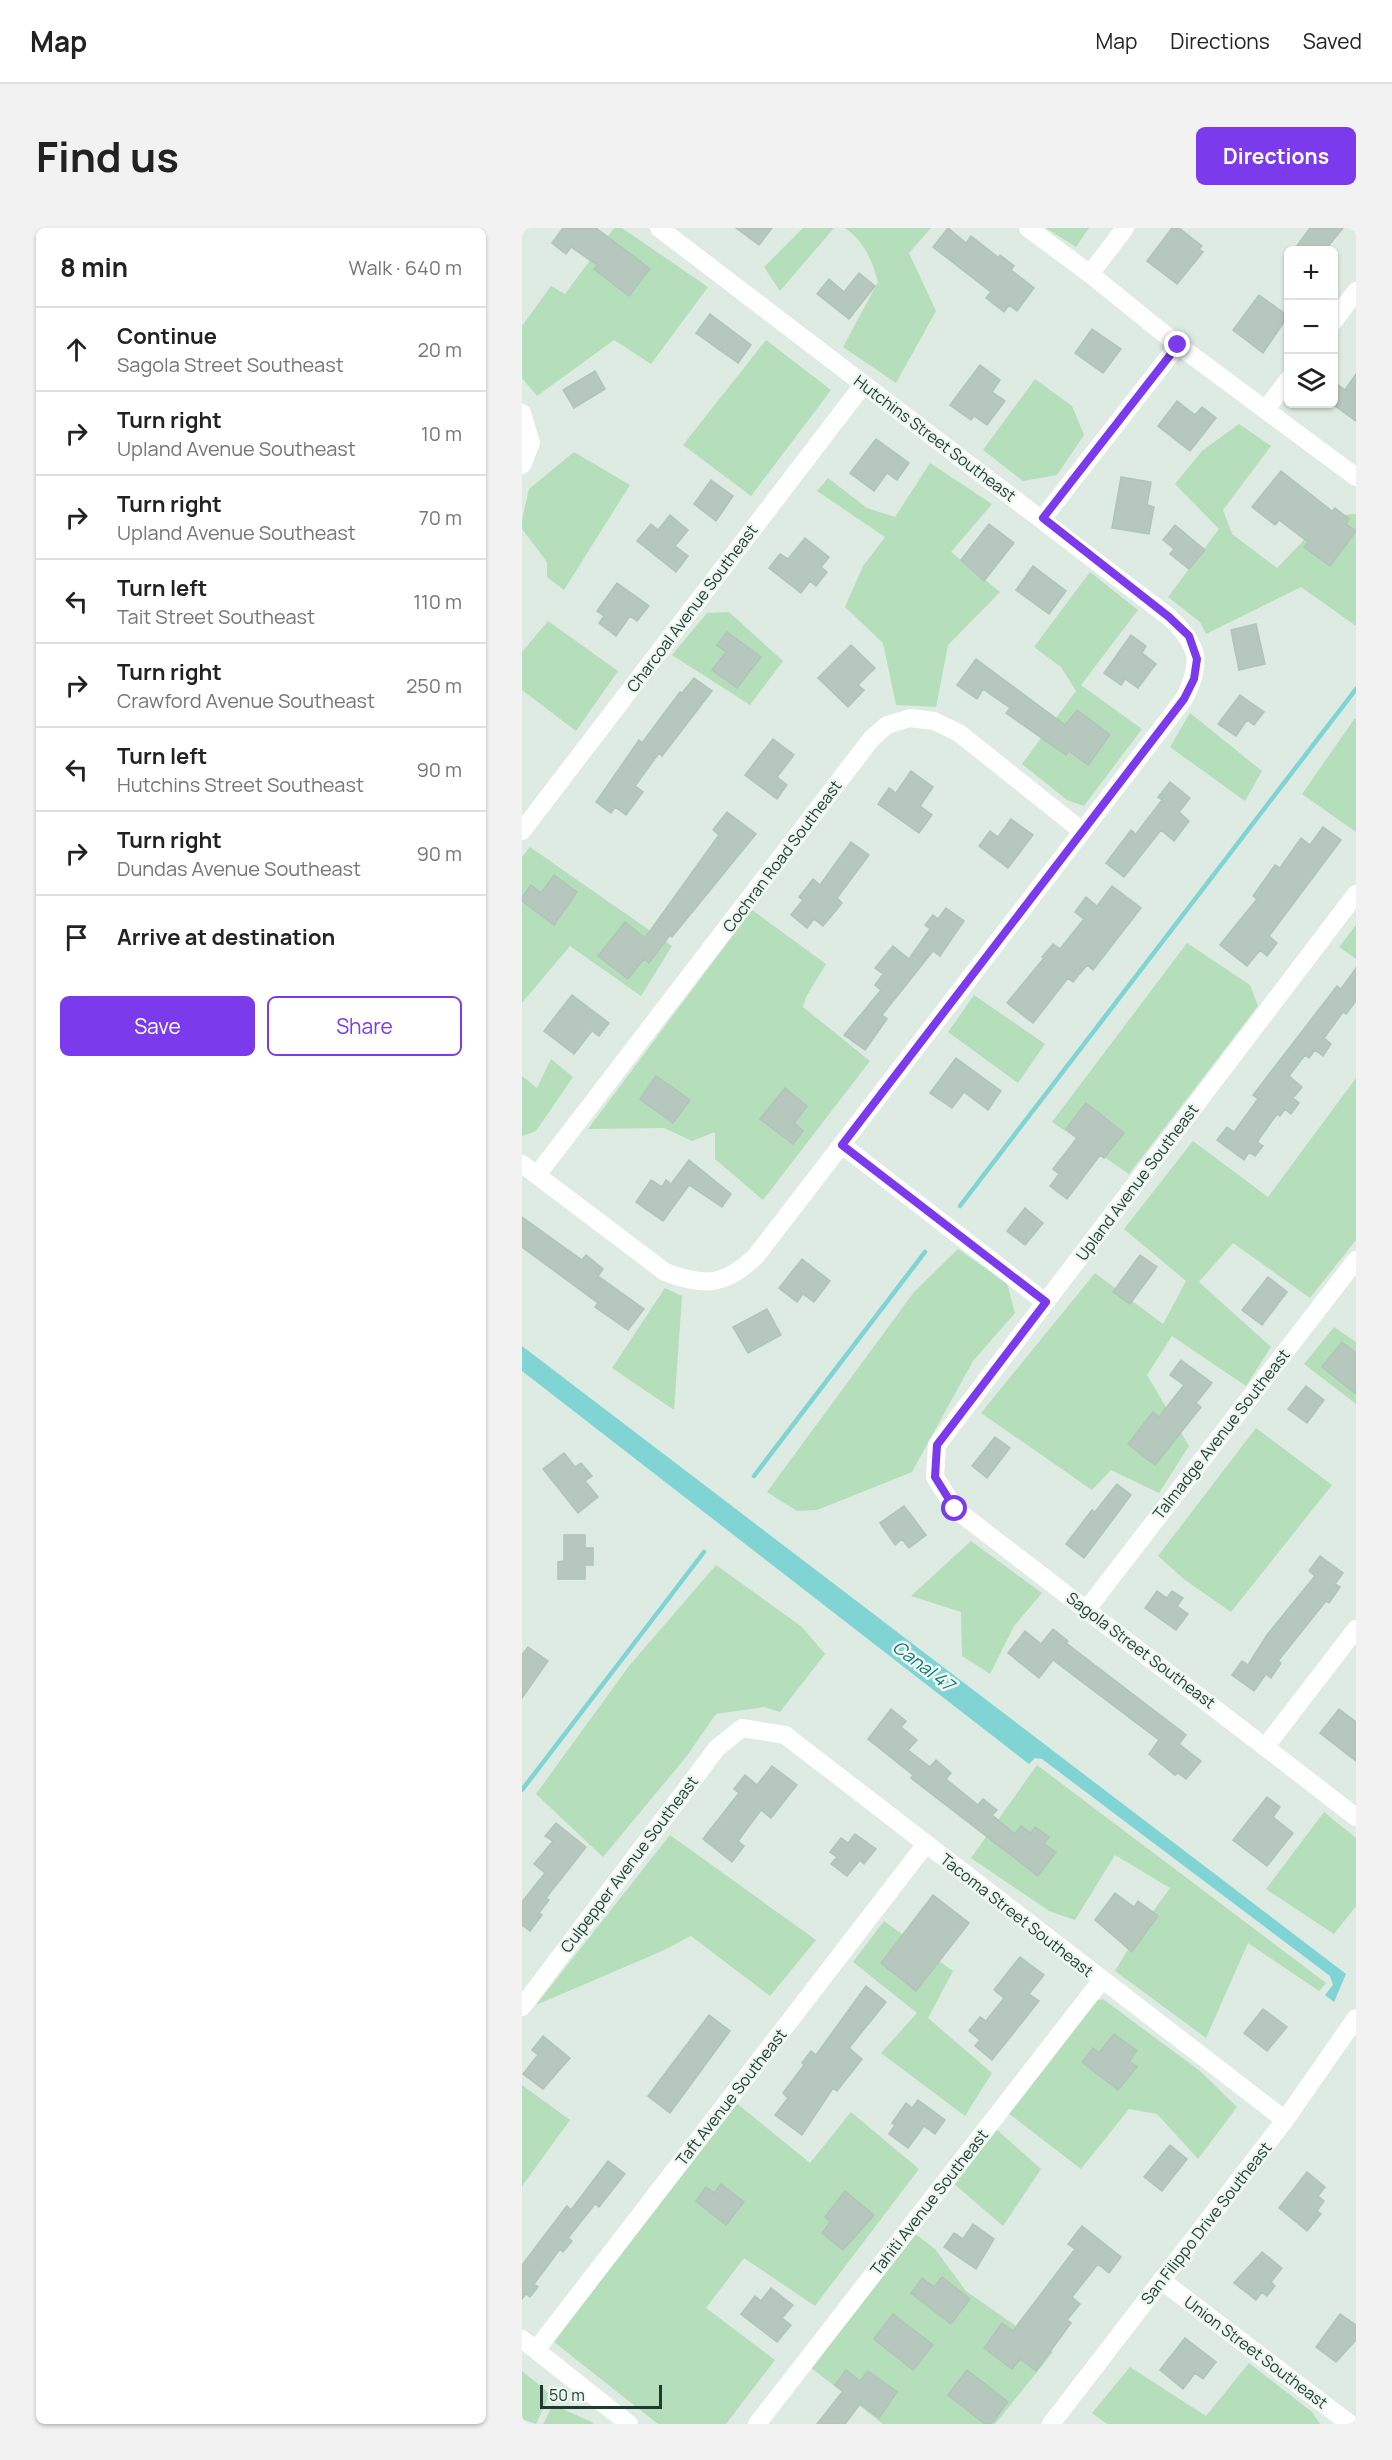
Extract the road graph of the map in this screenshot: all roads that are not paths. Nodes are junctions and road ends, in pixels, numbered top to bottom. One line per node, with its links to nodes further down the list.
1 (659, 228): 8 (street, Hutchins Street Southeast)
2 (1028, 228): 4 (street)
3 (1125, 228): 4 (street)
4 (1090, 274): 7 (street)
5 (1356, 291): 6 (street)
6 (1338, 316)
7 (1178, 345): 10 (street); 14 (street)
8 (862, 385): 14 (street, Hutchins Street Southeast); 15 (street, Charcoal Avenue Southeast)
9 (1284, 385): 10 (street)
10 (1266, 409): 13 (street)
11 (522, 413): 12 (street)
12 (522, 465)
13 (1356, 477)
14 (1043, 518): 16 (street, Hutchins Street Southeast)
15 (522, 831)
16 (1082, 831): 18 (street); 20 (street, Cochran Road Southeast)
17 (1356, 894): 22 (street, Upland Avenue Southeast)
18 (842, 1145): 20 (street); 22 (street)
19 (522, 1164): 20 (street)
20 (537, 1175)
21 (1356, 1260): 24 (street, Talmadge Avenue Southeast)
22 (1046, 1302): 23 (street, Upland Avenue Southeast)
23 (935, 1477): 24 (street, Sagola Street Southeast)
24 (1087, 1609): 27 (street, Sagola Street Southeast)
25 (1356, 1629): 27 (street)
26 (742, 1728): 29 (street, Tacoma Street Southeast); 31 (street, Culpepper Avenue Southeast)
27 (1266, 1746): 28 (street, Sagola Street Southeast)
28 (1356, 1817)
29 (926, 1844): 30 (street, Tacoma Street Southeast); 35 (street, Taft Avenue Southeast)
30 (1101, 1980): 33 (street, Tacoma Street Southeast); 38 (street, Tahiti Avenue Southeast)
31 (522, 2007)
32 (1356, 2018): 33 (street, San Filippo Drive Southeast)
33 (1285, 2120): 34 (street, San Filippo Drive Southeast)
34 (1161, 2280): 36 (street, Union Street Southeast); 39 (street, San Filippo Drive Southeast)
35 (529, 2345): 37 (street)
36 (1350, 2420)
37 (629, 2424)
38 (757, 2424)
39 (1051, 2424)

